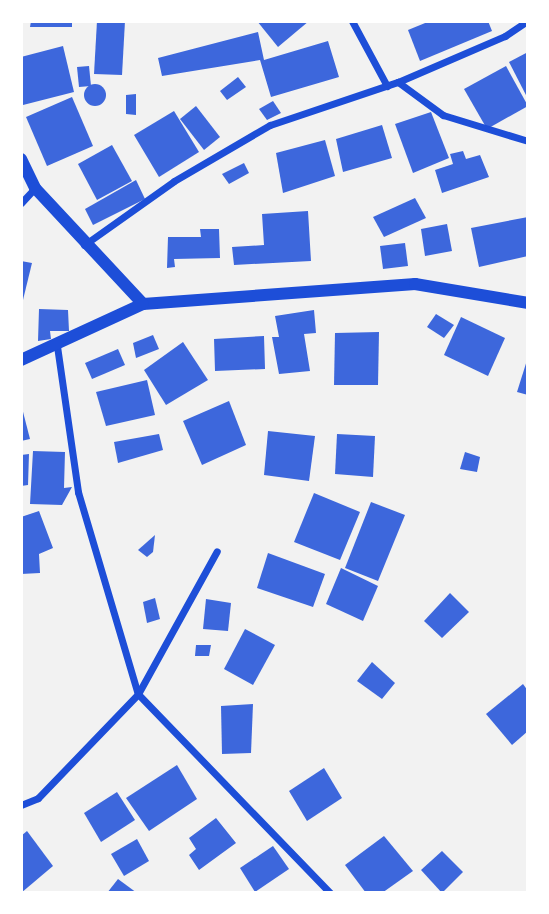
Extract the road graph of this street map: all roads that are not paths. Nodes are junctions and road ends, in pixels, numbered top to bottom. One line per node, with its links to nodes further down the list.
1 (352, 21): 4 (street)
2 (527, 21): 3 (street)
3 (398, 82): 4 (street); 5 (street)
4 (387, 86): 9 (street)
5 (528, 141)
6 (21, 159): 7 (street)
7 (35, 188): 8 (street); 9 (street)
8 (21, 203)
9 (84, 245): 11 (street)
10 (528, 303): 11 (street)
11 (143, 304): 12 (street)
12 (57, 346): 13 (street); 15 (street)
13 (21, 360)
14 (217, 551): 15 (street)
15 (138, 694): 16 (street); 17 (street)
16 (21, 805)
17 (330, 893)

